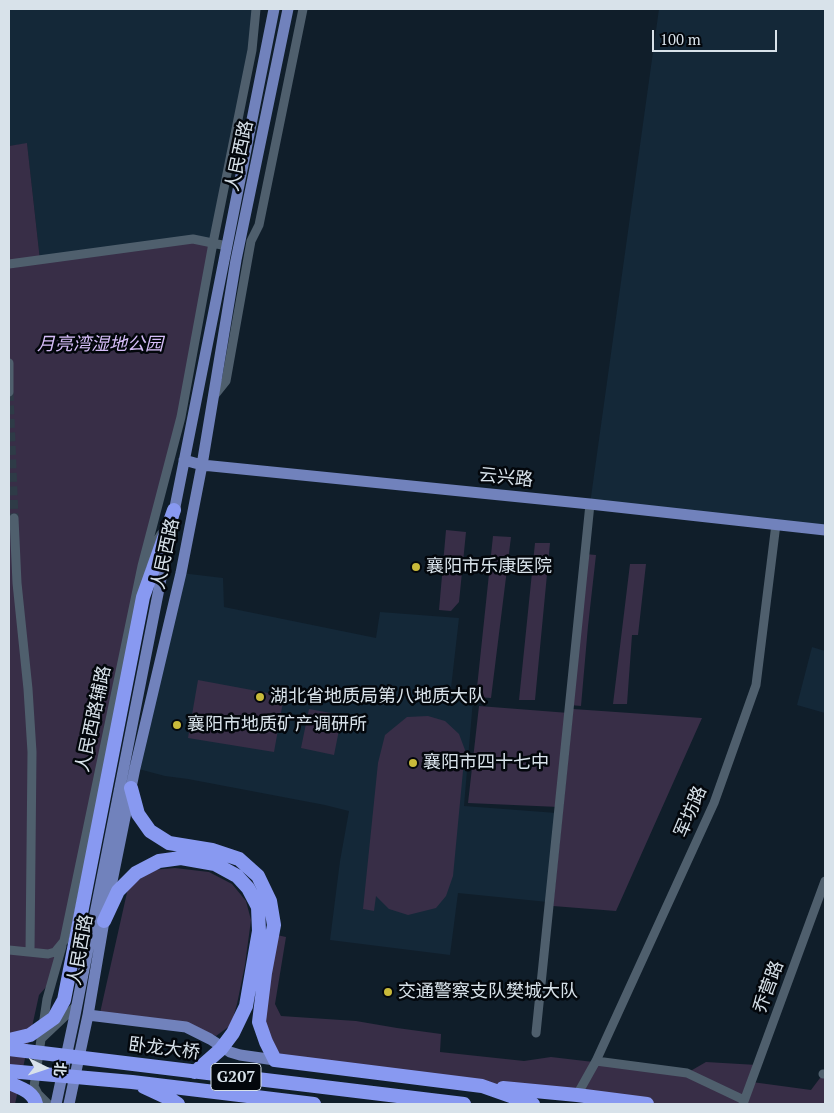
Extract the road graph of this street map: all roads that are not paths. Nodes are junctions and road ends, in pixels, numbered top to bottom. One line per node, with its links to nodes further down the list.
1 (256, 9): 5 (street)
2 (274, 9): 6 (main road, 人民西路)
3 (288, 9): 10 (main road, 人民西路)
4 (303, 9): 10 (street)
5 (213, 243): 6 (street); 7 (street); 18 (street)
6 (227, 246): 11 (main road, 人民西路)
7 (9, 264)
8 (9, 362): 9 (street)
9 (9, 392)
10 (214, 396): 12 (main road, 人民西路)
11 (184, 460): 12 (main road, 云兴路); 14 (main road, 人民西路)
12 (202, 465): 13 (main road, 云兴路); 19 (main road, 人民西路)
13 (590, 504): 16 (main road, 云兴路); 29 (street)
14 (174, 510): 18 (street, 人民西路辅路); 27 (main road, 人民西路); 31 (highway)
15 (14, 518): 24 (street)
16 (776, 524): 17 (main road, 云兴路); 34 (street, 军坊路)
17 (825, 530)
18 (142, 566): 22 (street, 人民西路辅路)
19 (131, 788): 21 (main road, 人民西路); 33 (highway)
20 (825, 881): 42 (street, 乔营路)
21 (104, 921): 28 (main road, 人民西路); 36 (highway)
22 (64, 941): 25 (street); 26 (street, 人民西路辅路)
23 (9, 950): 24 (street)
24 (30, 952): 25 (street)
25 (48, 954): 26 (street)
26 (54, 978): 30 (street, 人民西路辅路)
27 (77, 1005): 30 (street); 46 (main road, 人民西路)
28 (88, 1015): 33 (main road); 47 (main road, 人民西路)
29 (536, 1033)
30 (41, 1039): 39 (street, 人民西路辅路)
31 (9, 1040)
32 (9, 1049): 36 (highway, 卧龙大桥 / G207)
33 (275, 1060): 40 (highway)
34 (596, 1061): 41 (street, 军坊路); 42 (street)
35 (9, 1070): 37 (highway, 卧龙大桥 / G207)
36 (195, 1072): 50 (highway, 卧龙大桥 / G207)
37 (132, 1082): 48 (highway); 49 (highway, 卧龙大桥 / G207)
38 (9, 1083): 44 (highway)
39 (34, 1085): 43 (street, 人民西路辅路); 45 (street)
40 (482, 1086): 41 (highway); 51 (highway)
41 (577, 1095): 52 (highway)
42 (744, 1102)
43 (31, 1104)
44 (36, 1104)
45 (48, 1104)
46 (56, 1104)
47 (69, 1104)
48 (178, 1104)
49 (314, 1104)
50 (464, 1104)
51 (533, 1104)
52 (647, 1104)

